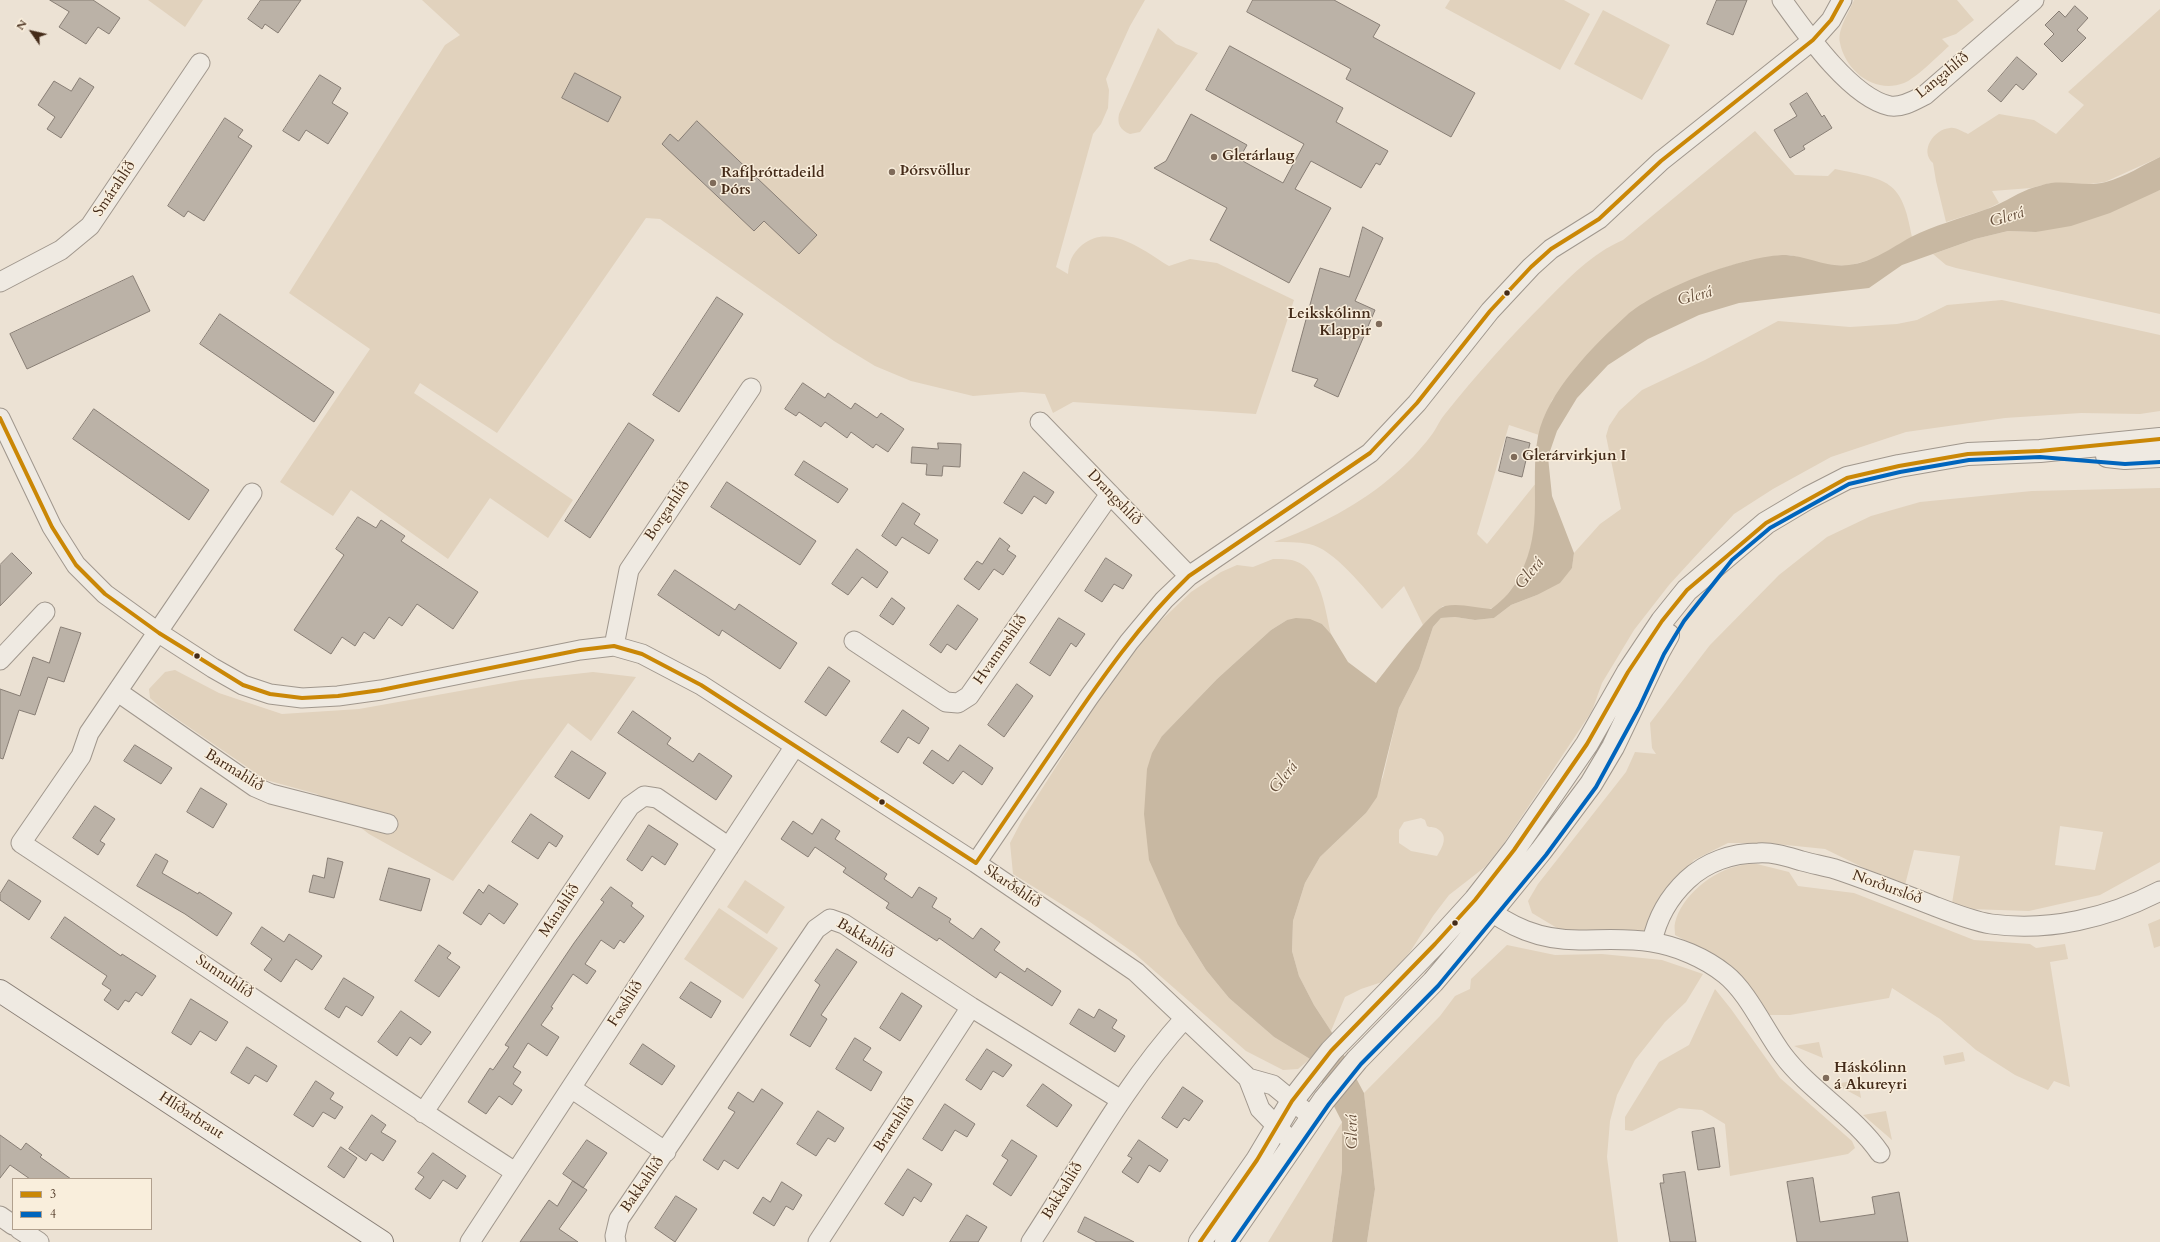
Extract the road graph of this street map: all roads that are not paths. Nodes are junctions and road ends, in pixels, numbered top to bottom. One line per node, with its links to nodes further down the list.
1 (1782, 0): 4 (street, Langahlíð)
2 (1842, 0): 4 (street)
3 (2034, 0): 4 (street, Langahlíð)
4 (1813, 40): 15 (street)
5 (200, 63): 6 (street, Smárahlíð)
6 (0, 282)
7 (751, 388): 19 (street, Borgarhlíð)
8 (0, 418): 17 (street, Skarðshlíð)
9 (1040, 422): 14 (street, Drangshlíð)
10 (2160, 439): 11 (street)
11 (2040, 450): 12 (street); 27 (street)
12 (2160, 456)
13 (252, 493): 17 (street, Sunnuhlíð)
14 (1110, 494): 15 (street, Drangshlíð); 18 (street, Hvammshlíð)
15 (1188, 576): 25 (street)
16 (45, 612): 20 (street)
17 (158, 633): 19 (street, Skarðshlíð); 21 (street, Sunnuhlíð)
18 (854, 641)
19 (614, 646): 22 (street, Skarðshlíð)
20 (0, 660)
21 (118, 692): 23 (street, Barmahlíð); 37 (street, Sunnuhlíð)
22 (795, 746): 24 (street, Fosshlíð); 25 (street, Skarðshlíð)
23 (388, 824)
24 (729, 847): 33 (street, Fosshlíð); 37 (street, Mánahlíð)
25 (976, 863): 31 (street, Skarðshlíð)
26 (2160, 891): 28 (street, Norðurslóð)
27 (1483, 906): 28 (street); 35 (street); 36 (street)
28 (1652, 942): 41 (street)
29 (0, 991): 47 (street, Hlíðarbraut)
30 (971, 1007): 34 (street, Bakkahlíð); 40 (street, Bakkahlíð); 50 (street, Brattahlíð)
31 (1185, 1018): 32 (street, Skarðshlíð); 34 (street, Bakkahlíð)
32 (1248, 1078): 35 (street, Skarðshlíð); 38 (street, Skarðshlíð)
33 (571, 1088): 40 (street, Bakkahlíð); 42 (street, Fosshlíð)
34 (1121, 1100): 51 (street, Bakkahlíð)
35 (1292, 1101): 36 (street, Skarðshlíð); 38 (street)
36 (1318, 1108): 39 (street)
37 (423, 1113): 42 (street, Sunnuhlíð)
38 (1276, 1127): 39 (street, Skarðshlíð); 52 (street)
39 (1294, 1144): 53 (street)
40 (666, 1152): 49 (street, Bakkahlíð)
41 (1880, 1153)
42 (516, 1172): 48 (street, Fosshlíð)
43 (0, 1216): 44 (street)
44 (12, 1224)
45 (21, 1230): 46 (street)
46 (39, 1242)
47 (382, 1242)
48 (470, 1242)
49 (616, 1242)
50 (818, 1242)
51 (1031, 1242)
52 (1200, 1242)
53 (1226, 1242)

